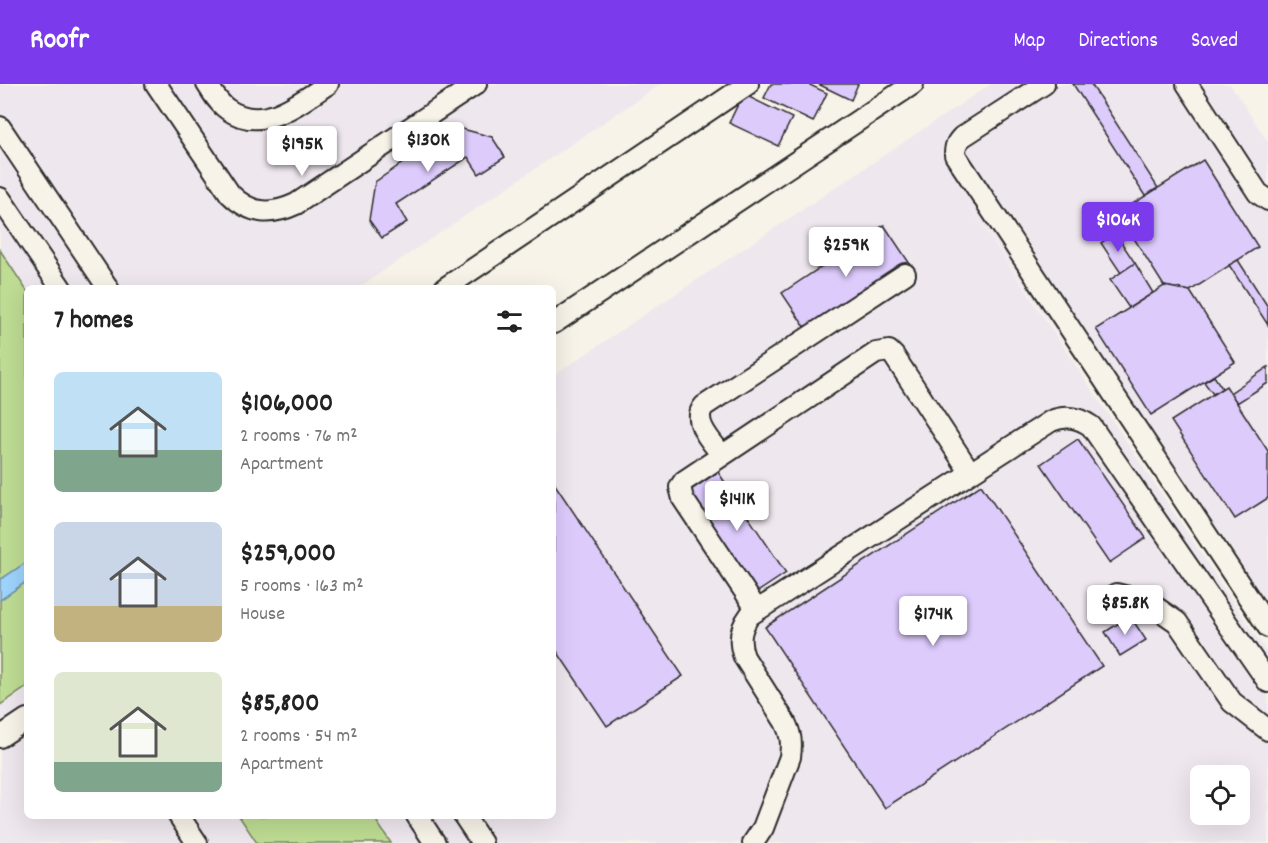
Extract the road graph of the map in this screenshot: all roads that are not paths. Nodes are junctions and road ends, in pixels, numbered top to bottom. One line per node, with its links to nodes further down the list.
1 (156, 84): 4 (street)
2 (207, 84): 3 (street)
3 (328, 84)
4 (476, 84)
5 (748, 84): 15 (street)
6 (913, 84): 16 (street)
7 (1044, 84): 21 (street)
8 (1187, 84): 11 (street)
9 (0, 127): 14 (street)
10 (0, 198): 13 (street)
11 (1268, 201)
12 (905, 274): 17 (street)
13 (59, 285)
14 (106, 285)
15 (449, 285)
16 (556, 322)
17 (722, 455): 18 (street); 20 (street)
18 (970, 472): 20 (street); 22 (street)
19 (1116, 594): 24 (street)
20 (757, 610): 32 (street)
21 (1268, 627)
22 (1268, 682)
23 (24, 721): 25 (street)
24 (1268, 730)
25 (0, 737)
26 (181, 819): 29 (street)
27 (419, 819): 30 (street)
28 (466, 819): 31 (street)
29 (197, 843)
30 (435, 843)
31 (482, 843)
32 (753, 843)

